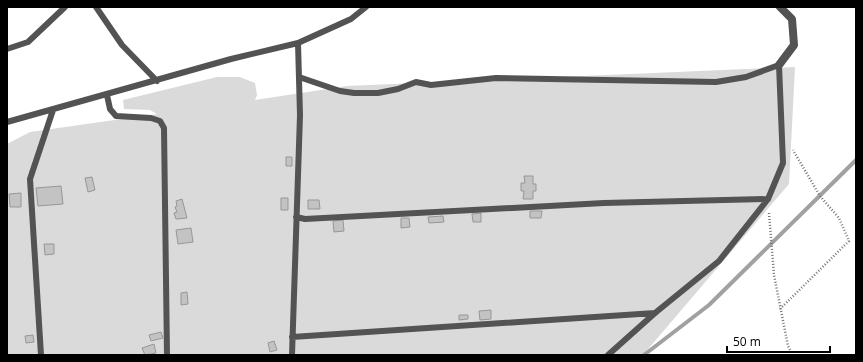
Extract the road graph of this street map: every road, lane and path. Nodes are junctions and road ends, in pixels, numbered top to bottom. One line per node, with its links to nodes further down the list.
1 (65, 7): 6 (lane)
2 (96, 7): 9 (lane)
3 (366, 7): 5 (lane)
4 (780, 7): 7 (street)
5 (298, 43): 8 (lane); 9 (lane)
6 (7, 49)
7 (779, 65): 8 (lane); 13 (lane)
8 (299, 77): 15 (lane)
9 (157, 81): 10 (lane)
10 (107, 95): 11 (lane); 20 (lane)
11 (53, 110): 12 (lane); 19 (lane)
12 (7, 122)
13 (782, 131): 14 (lane); 16 (path)
14 (768, 199): 15 (lane); 16 (path); 17 (lane)
15 (296, 217): 18 (lane)
16 (780, 308): 23 (path)
17 (655, 313): 18 (lane); 22 (lane)
18 (292, 337): 21 (lane)
19 (41, 355)
20 (167, 355)
21 (292, 355)
22 (608, 355)
23 (793, 355)

